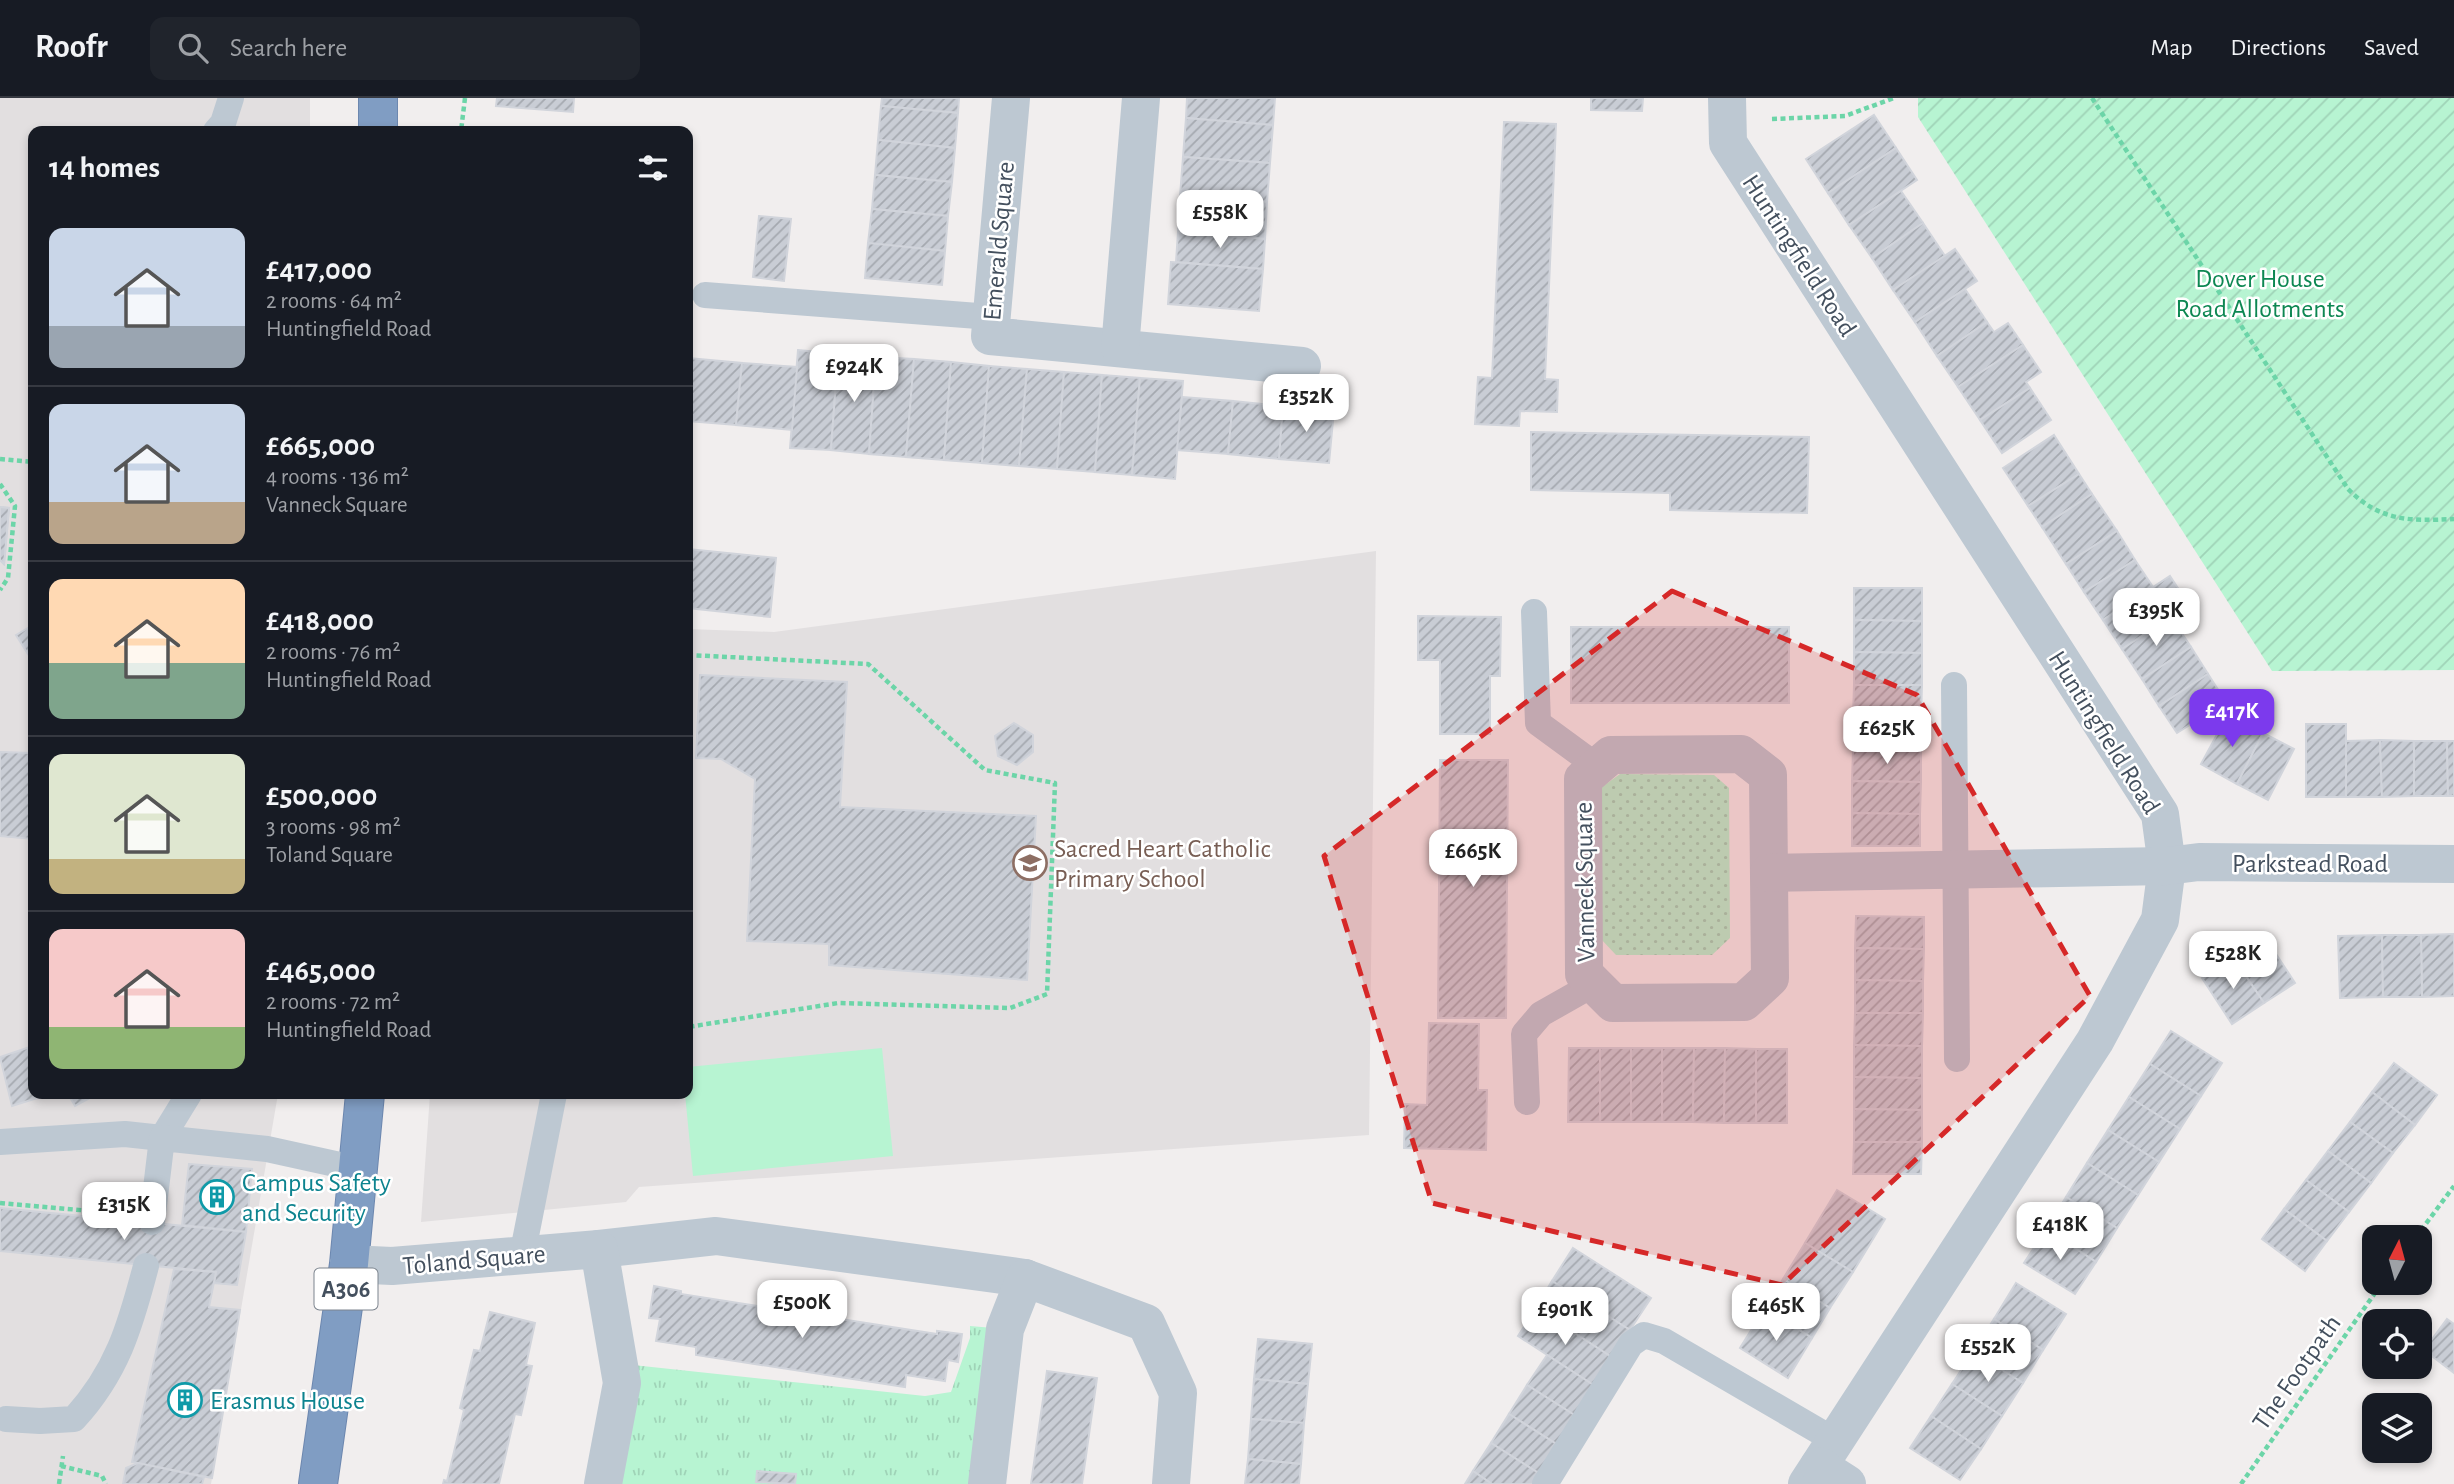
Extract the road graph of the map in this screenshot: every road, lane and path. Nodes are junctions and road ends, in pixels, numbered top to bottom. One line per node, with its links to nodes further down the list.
1 (231, 98): 9 (lane)
2 (378, 98): 10 (highway)
3 (465, 98): 11 (path)
4 (1011, 98): 13 (street, Emerald Square)
5 (1141, 98): 14 (street)
6 (1894, 98): 8 (path)
7 (2092, 98): 19 (path)
8 (1728, 108): 26 (street, Huntingfield Road)
9 (220, 126)
10 (378, 126)
11 (462, 126)
12 (705, 295): 13 (lane)
13 (992, 317): 14 (street, Emerald Square)
14 (1121, 348): 15 (street, Emerald Square)
15 (1302, 366)
16 (0, 459): 17 (path)
17 (28, 462)
18 (0, 484): 20 (path)
19 (2454, 519)
20 (0, 590)
21 (1534, 612): 24 (lane)
22 (693, 655): 30 (path)
23 (1954, 685): 27 (lane)
24 (1598, 767): 28 (street, Vanneck Square); 29 (street, Vanneck Square)
25 (2454, 864): 26 (street, Parkstead Road)
26 (2167, 866): 27 (street); 51 (street, Huntingfield Road)
27 (1956, 870): 28 (street); 31 (lane)
28 (1769, 873): 29 (street, Vanneck Square)
29 (1594, 984): 35 (lane)
30 (693, 1026)
31 (1957, 1059)
32 (186, 1099): 36 (lane)
33 (365, 1099): 38 (highway, A306)
34 (553, 1099): 44 (lane)
35 (1527, 1102)
36 (162, 1138): 37 (lane); 38 (lane); 41 (lane)
37 (0, 1142)
38 (358, 1168): 45 (highway, A306)
39 (2454, 1186): 42 (path)
40 (0, 1203): 41 (path)
41 (153, 1219)
42 (2425, 1225)
43 (599, 1249): 44 (street, Toland Square); 47 (street, Toland Square); 54 (street)
44 (522, 1255): 45 (street, Toland Square)
45 (349, 1264): 53 (highway, A306)
46 (146, 1266): 49 (lane)
47 (1025, 1278): 55 (street); 56 (street, Toland Square)
48 (2374, 1295): 58 (path, The Footpath)
49 (6, 1419)
50 (61, 1466): 52 (path)
51 (1827, 1468): 57 (lane)
52 (106, 1484)
53 (318, 1484)
54 (603, 1484)
55 (986, 1484)
56 (1171, 1484)
57 (1545, 1484)
58 (2241, 1484)

